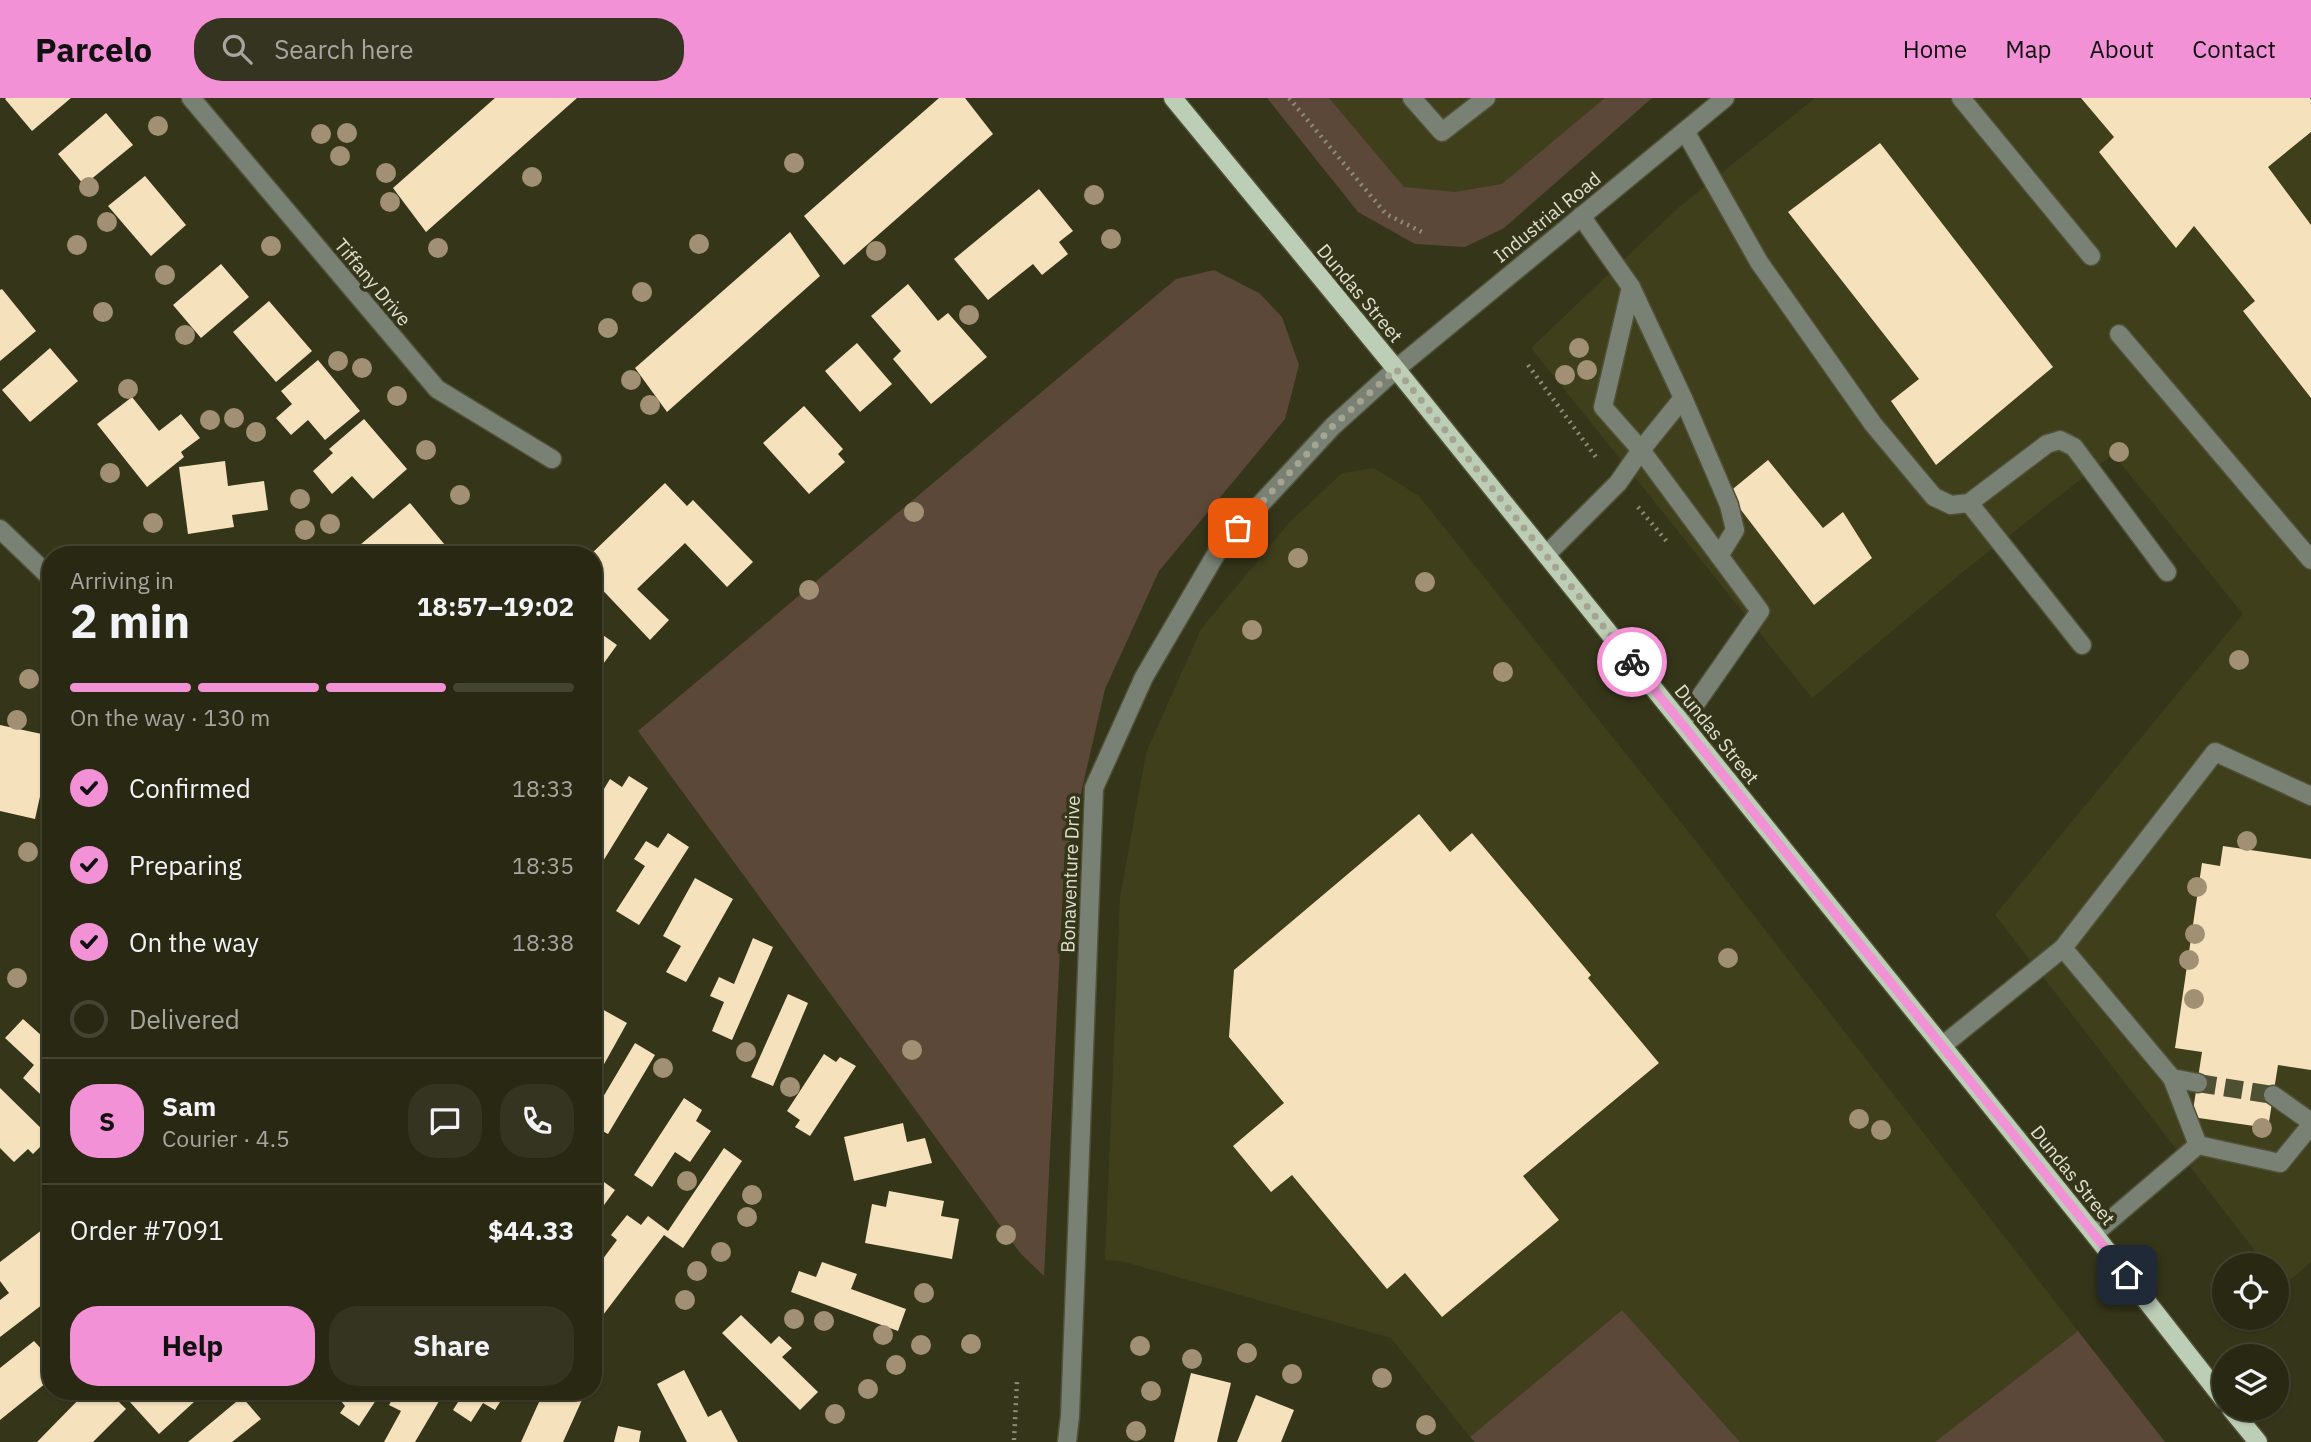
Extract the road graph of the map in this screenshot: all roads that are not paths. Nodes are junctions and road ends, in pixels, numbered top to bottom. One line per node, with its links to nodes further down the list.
1 (191, 98): 15 (street, Tiffany Drive)
2 (1173, 98): 12 (main road, Dundas Street)
3 (1412, 98): 4 (street)
4 (1486, 98)
5 (1724, 98): 7 (street, Industrial Road)
6 (1961, 98): 9 (street)
7 (1685, 131): 8 (street, Industrial Road); 16 (street)
8 (1581, 216): 10 (street); 12 (street, Industrial Road)
9 (2091, 256)
10 (1630, 287): 13 (street); 14 (street)
11 (2119, 334): 20 (street)
12 (1396, 369): 18 (main road, Dundas Street); 36 (street, Bonaventure Drive)
13 (1683, 397): 14 (street); 19 (street)
14 (1641, 450): 18 (street); 19 (street)
15 (552, 459)
16 (1969, 503): 22 (street); 23 (street)
17 (0, 529): 21 (street)
18 (1546, 555): 24 (main road, Dundas Street)
19 (1719, 556): 24 (street)
20 (2311, 560)
21 (42, 569)
22 (2167, 572)
23 (2082, 645)
24 (1682, 723): 27 (main road, Dundas Street)
25 (2311, 796): 26 (street)
26 (2063, 948): 27 (street); 28 (street)
27 (1942, 1046): 33 (main road, Dundas Street)
28 (2172, 1079): 29 (street); 32 (street)
29 (2198, 1083)
30 (2273, 1094): 31 (street)
31 (2311, 1124): 32 (street)
32 (2198, 1145): 33 (street)
33 (2094, 1234): 34 (main road, Dundas Street)
34 (2212, 1385)
35 (2241, 1421): 37 (main road)
36 (1067, 1442)
37 (2258, 1442)

